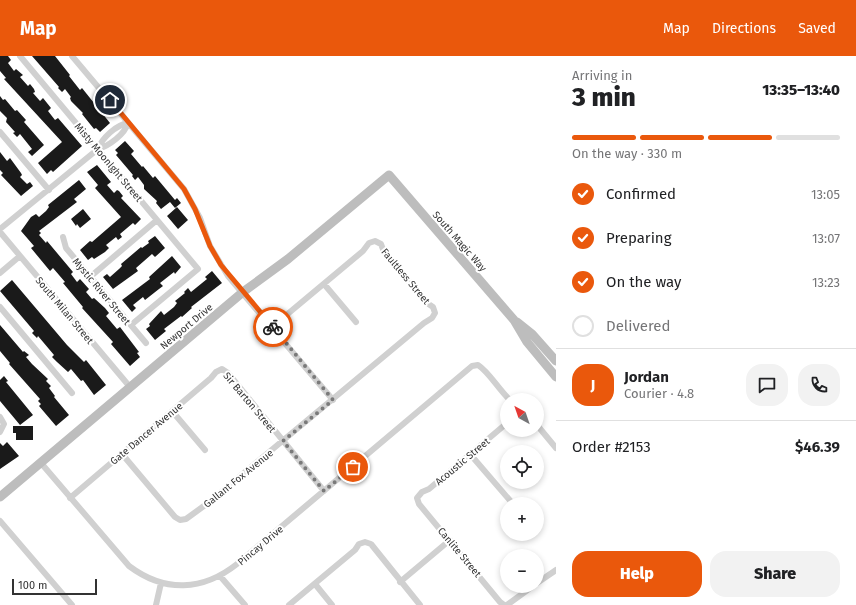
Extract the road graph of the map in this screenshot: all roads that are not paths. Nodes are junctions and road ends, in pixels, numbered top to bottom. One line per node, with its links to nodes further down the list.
1 (20, 56): 5 (street, Misty Moonlght Street)
2 (72, 56): 3 (street)
3 (128, 123): 5 (street); 15 (street)
4 (0, 132): 7 (street)
5 (98, 149): 7 (street); 8 (street, Misty Moonlght Street)
6 (389, 175): 15 (street, Newport Drive); 18 (street, South Magic Way)
7 (49, 190): 9 (street)
8 (157, 220): 13 (street); 20 (street, Misty Moonlght Street)
9 (0, 231): 11 (street, South Milan Street)
10 (63, 237): 13 (street, Mystic River Street)
11 (20, 256): 12 (street); 26 (street, South Milan Street)
12 (0, 274)
13 (90, 277): 20 (street, Mystic River Street)
14 (324, 284): 17 (street, Faultless Street); 19 (street); 21 (street)
15 (242, 292): 21 (street); 26 (street, Newport Drive)
16 (0, 307): 27 (street)
17 (435, 313): 29 (street, Gallant Fox Avenue)
18 (514, 320): 23 (street, South Magic Way); 25 (street, South Magic Way)
19 (356, 322)
20 (131, 325): 22 (street, Mystic River Street)
21 (272, 327): 29 (street)
22 (146, 343)
23 (556, 361)
24 (222, 370): 30 (street, Gate Dancer Avenue); 35 (street, Sir Barton Street)
25 (556, 377)
26 (130, 388): 40 (street, Newport Drive)
27 (72, 393)
28 (504, 393): 41 (street, Pincay Drive)
29 (333, 400): 35 (street, Gallant Fox Avenue)
30 (172, 411): 37 (street); 38 (street, Gate Dancer Avenue)
31 (0, 417): 33 (street)
32 (500, 429): 39 (street, Acoustic Street)
33 (0, 432)
34 (544, 433): 36 (street)
35 (283, 441): 38 (street, Gallant Fox Avenue); 41 (street, Sir Barton Street)
36 (556, 448)
37 (205, 450)
38 (122, 454): 44 (street, Gate Dancer Avenue)
39 (470, 454): 43 (street); 45 (street, Acoustic Street)
40 (41, 463): 42 (street, Newport Drive); 44 (street, Pincay Drive)
41 (324, 491): 49 (street, Pincay Drive)
42 (0, 497)
43 (507, 497)
44 (70, 498): 52 (street, Pincay Drive)
45 (417, 498): 47 (street, Canlite Street)
46 (0, 521): 55 (street)
47 (450, 540): 51 (street); 61 (street, Canlite Street)
48 (556, 570): 50 (street)
49 (220, 576): 52 (street, Pincay Drive); 57 (street)
50 (544, 578)
51 (400, 582): 53 (street); 60 (street)
52 (161, 583): 56 (street)
53 (315, 584): 58 (street); 59 (street)
54 (523, 593): 61 (street)
55 (72, 605)
56 (156, 605)
57 (244, 605)
58 (289, 605)
59 (332, 605)
60 (420, 605)
61 (505, 605)

